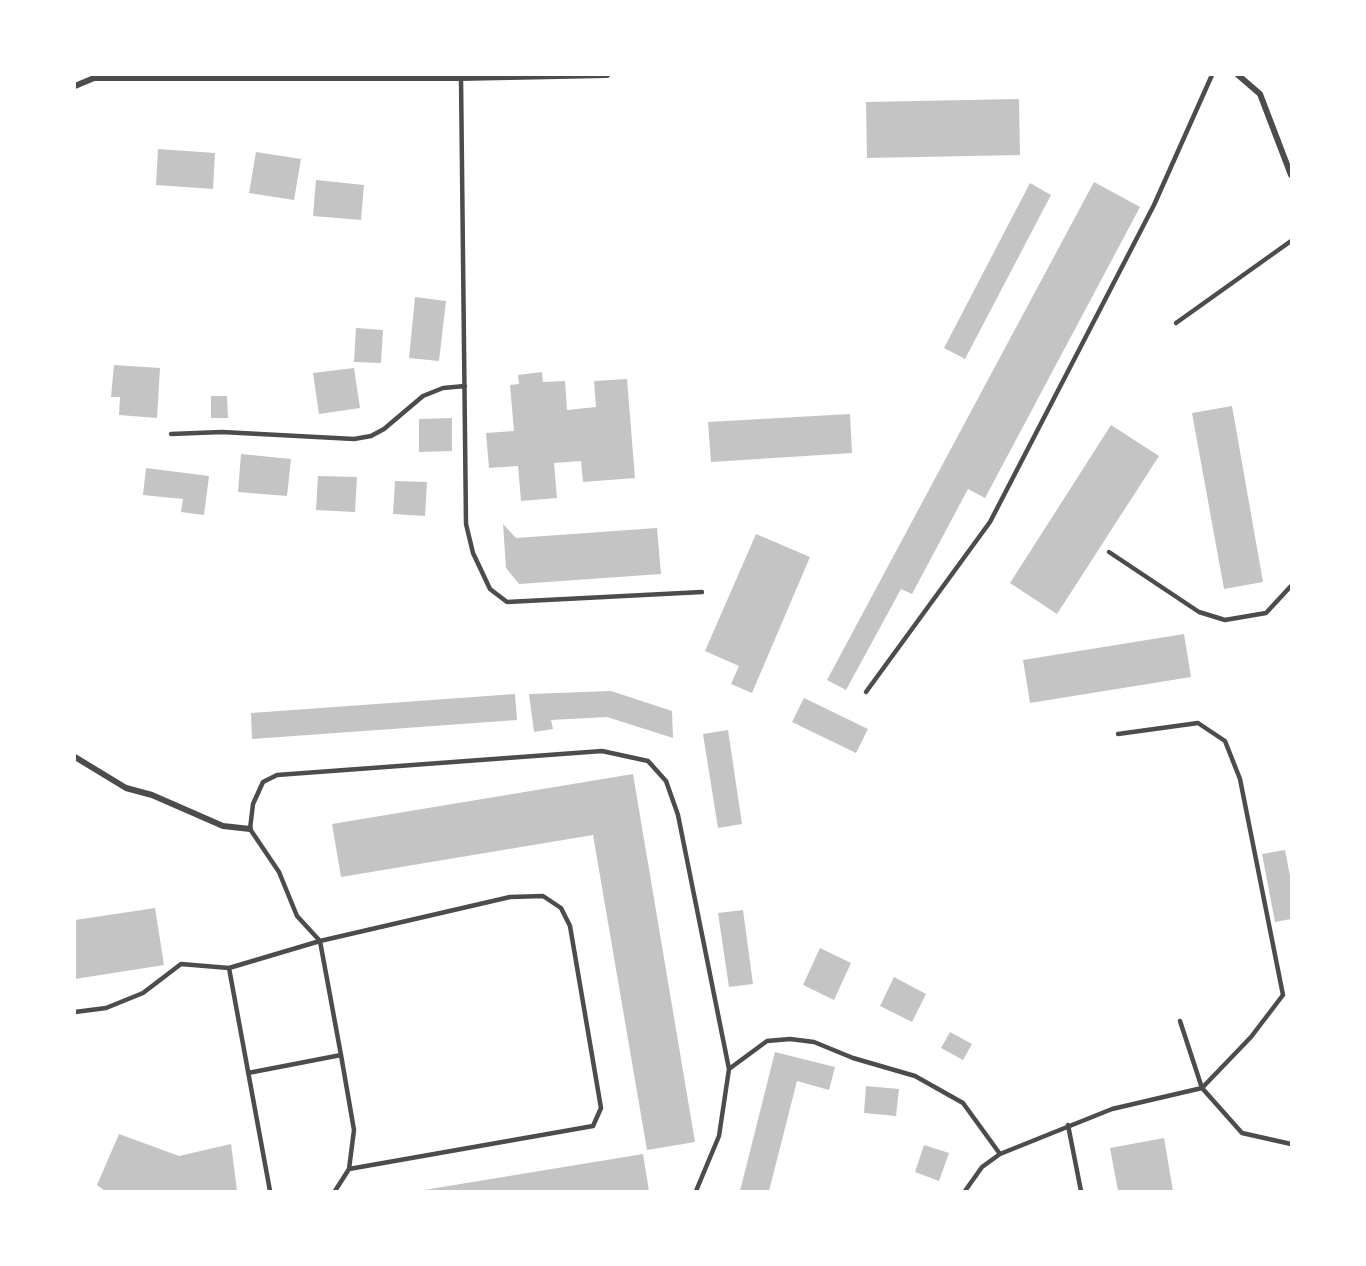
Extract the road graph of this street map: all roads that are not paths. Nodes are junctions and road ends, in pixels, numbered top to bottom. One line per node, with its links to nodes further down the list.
1 (607, 75): 5 (street)
2 (1212, 75): 15 (lane)
3 (1238, 75): 7 (street)
4 (94, 76): 5 (street); 6 (street)
5 (461, 78): 10 (lane)
6 (75, 86)
7 (1291, 175)
8 (1291, 241): 9 (lane)
9 (1176, 323)
10 (465, 386): 11 (lane); 14 (lane)
11 (171, 434)
12 (1109, 552): 13 (lane)
13 (1291, 586)
14 (702, 592)
15 (866, 692)
16 (1118, 734): 26 (lane)
17 (75, 758): 18 (street)
18 (250, 830): 19 (lane); 24 (lane)
19 (320, 941): 20 (lane); 23 (lane); 30 (lane)
20 (229, 968): 21 (lane); 25 (lane)
21 (75, 1012)
22 (1180, 1021): 26 (lane)
23 (341, 1055): 25 (lane); 30 (lane)
24 (729, 1069): 29 (lane); 33 (lane)
25 (248, 1073): 31 (lane)
26 (1202, 1088): 27 (lane); 28 (lane)
27 (1068, 1125): 29 (lane); 35 (lane)
28 (1291, 1144)
29 (1000, 1154): 34 (lane)
30 (349, 1169): 32 (lane)
31 (270, 1191)
32 (335, 1191)
33 (696, 1191)
34 (965, 1191)
35 (1081, 1191)

